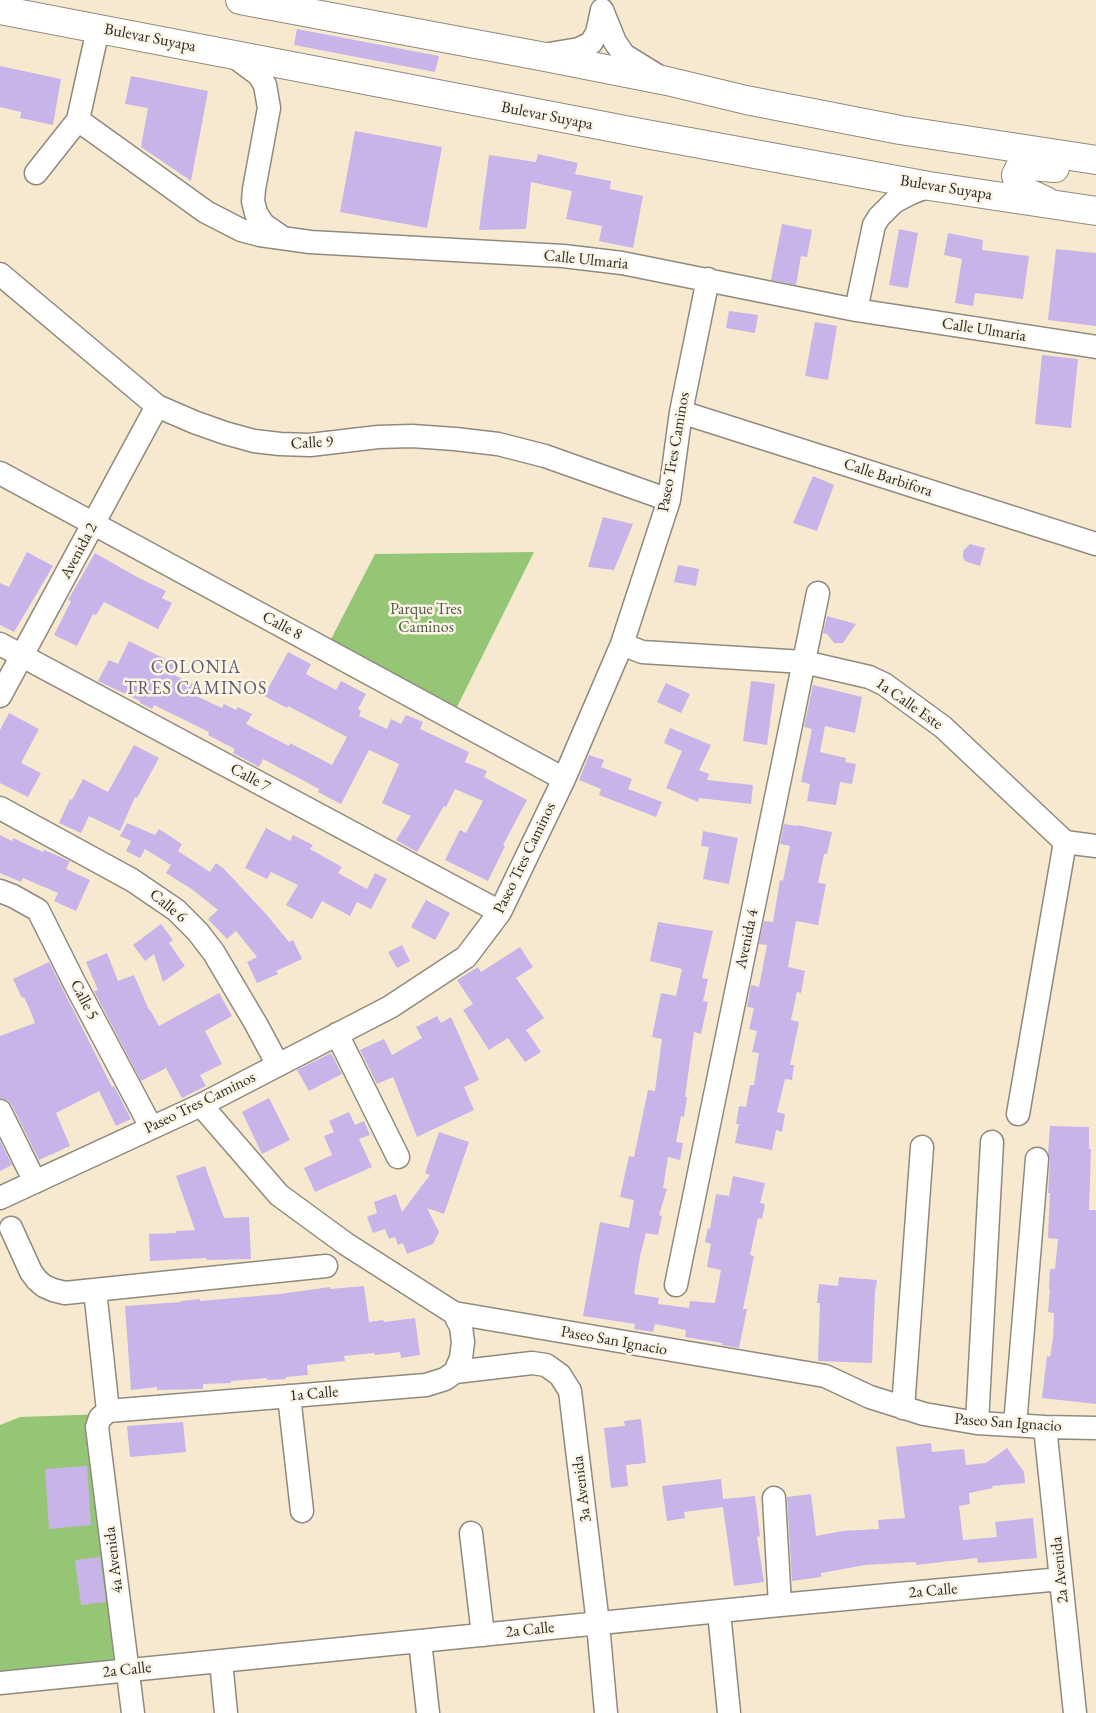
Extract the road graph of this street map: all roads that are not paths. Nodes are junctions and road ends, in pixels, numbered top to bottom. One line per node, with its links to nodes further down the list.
1 (240, 0): 6 (main road)
2 (601, 5): 6 (street); 7 (street)
3 (0, 10): 4 (main road, Bulevar Suyapa)
4 (98, 28): 5 (main road, Bulevar Suyapa); 8 (street)
5 (231, 54): 13 (main road, Bulevar Suyapa); 16 (street, Calle Ulmaria)
6 (540, 56): 7 (main road)
7 (667, 81): 9 (main road)
8 (78, 120): 11 (street); 16 (street)
9 (1000, 146): 10 (main road); 13 (main road)
10 (1096, 160)
11 (36, 173)
12 (1096, 177): 14 (main road)
13 (938, 187): 14 (main road, Bulevar Suyapa); 19 (street)
14 (1055, 205): 15 (main road, Bulevar Suyapa)
15 (1096, 211)
16 (285, 239): 18 (street, Calle Ulmaria)
17 (0, 274): 21 (street, Calle 9)
18 (708, 279): 19 (street, Calle Ulmaria); 22 (street, Paseo Tres Caminos)
19 (856, 310): 20 (street, Calle Ulmaria)
20 (1096, 347)
21 (157, 406): 24 (street, Calle 9); 25 (street, Avenida 2)
22 (680, 412): 24 (street, Paseo Tres Caminos); 26 (street, Calle Barbifora)
23 (0, 473): 25 (street, Calle 8)
24 (669, 500): 29 (street, Paseo Tres Caminos)
25 (93, 524): 30 (street, Avenida 2); 33 (street, Calle 8)
26 (1096, 544)
27 (818, 593): 31 (street, Avenida 4)
28 (0, 644): 30 (street, Calle 7)
29 (622, 644): 31 (street, 1a Calle Este); 33 (street, Paseo Tres Caminos)
30 (22, 656): 32 (street, Avenida 2); 38 (street, Calle 7)
31 (804, 662): 35 (street, 1a Calle Este); 53 (street, Avenida 4)
32 (0, 696)
33 (564, 779): 38 (street, Paseo Tres Caminos)
34 (0, 808): 40 (street, Calle 6)
35 (1065, 842): 36 (street); 43 (street)
36 (1096, 846)
37 (4, 896): 44 (street, Calle 5)
38 (500, 912): 39 (street, Paseo Tres Caminos)
39 (337, 1034): 40 (street, Paseo Tres Caminos); 47 (street)
40 (278, 1065): 41 (street, Paseo Tres Caminos)
41 (201, 1105): 44 (street, Paseo Tres Caminos); 55 (street, Paseo San Ignacio)
42 (0, 1111): 49 (street)
43 (1018, 1114)
44 (151, 1127): 49 (street, Paseo Tres Caminos)
45 (992, 1142): 60 (street)
46 (922, 1147): 58 (street)
47 (398, 1158)
48 (1037, 1159): 61 (street)
49 (35, 1182): 50 (street, Paseo Tres Caminos)
50 (0, 1198)
51 (11, 1228): 54 (street)
52 (326, 1266): 54 (street)
53 (676, 1285)
54 (95, 1290): 59 (street)
55 (454, 1313): 56 (street); 58 (street, Paseo San Ignacio)
56 (456, 1372): 57 (street, 1a Calle); 70 (street, 3a Avenida)
57 (289, 1396): 59 (street, 1a Calle); 65 (street)
58 (903, 1408): 60 (street, Paseo San Ignacio)
59 (108, 1411): 74 (street, 4a Avenida)
60 (976, 1423): 61 (street, Paseo San Ignacio)
61 (1015, 1425): 62 (street, Paseo San Ignacio)
62 (1046, 1427): 63 (street, Paseo San Ignacio); 67 (street, 2a Avenida)
63 (1096, 1428)
64 (774, 1498): 68 (street)
65 (302, 1511)
66 (471, 1533): 71 (street)
67 (1061, 1579): 68 (street, 2a Calle); 81 (street, 2a Avenida)
68 (780, 1605): 69 (street, 2a Calle)
69 (719, 1612): 70 (street, 2a Calle); 80 (street)
70 (598, 1624): 71 (street, 2a Calle); 79 (street, 3a Avenida)
71 (483, 1635): 72 (street, 2a Calle)
72 (420, 1641): 73 (street, 2a Calle); 78 (street)
73 (221, 1661): 74 (street, 2a Calle); 77 (street)
74 (127, 1670): 75 (street, 2a Calle); 76 (street, 4a Avenida)
75 (0, 1683)
76 (132, 1713)
77 (226, 1713)
78 (428, 1713)
79 (606, 1713)
80 (729, 1713)
81 (1075, 1713)

